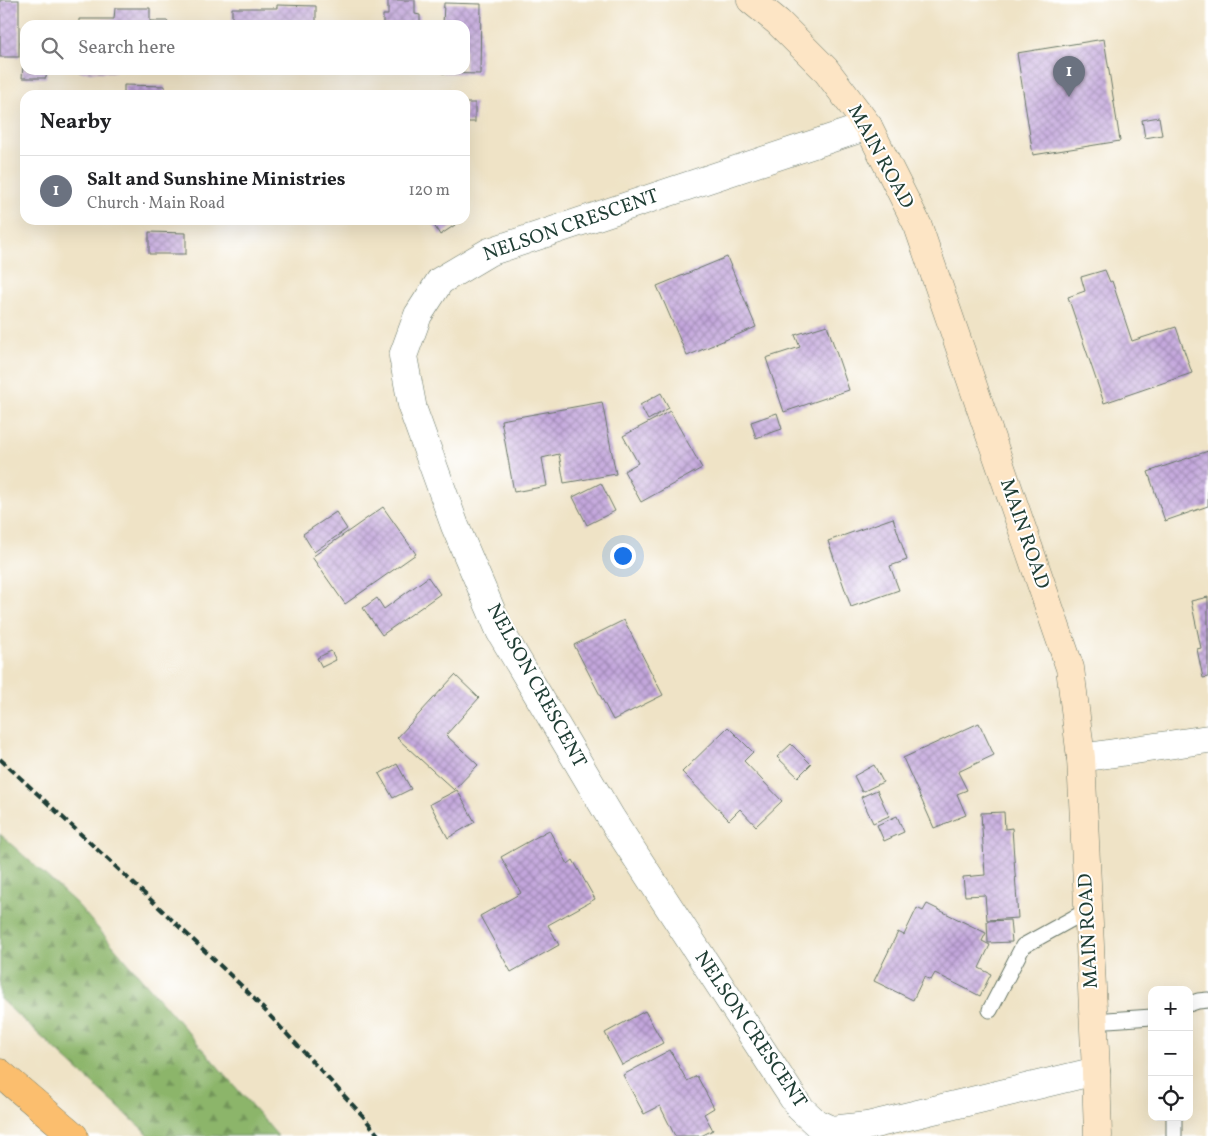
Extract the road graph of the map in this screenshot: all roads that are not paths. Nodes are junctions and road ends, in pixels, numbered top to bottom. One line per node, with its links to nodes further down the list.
1 (752, 0): 2 (main road, MAIN ROAD)
2 (868, 126): 4 (main road, MAIN ROAD); 15 (street, NELSON CRESCENT)
3 (1208, 739): 4 (street)
4 (1081, 758): 5 (main road, MAIN ROAD)
5 (1088, 910): 8 (lane); 10 (main road, MAIN ROAD)
6 (1208, 1000): 7 (lane)
7 (1193, 1003)
8 (990, 1010)
9 (1148, 1016): 10 (lane)
10 (1093, 1021): 11 (main road, MAIN ROAD)
11 (1096, 1070): 14 (street, NELSON CRESCENT); 17 (main road, MAIN ROAD)
12 (0, 1073): 16 (highway)
13 (1174, 1121): 18 (lane)
14 (867, 1131): 15 (street, NELSON CRESCENT)
15 (830, 1133)
16 (74, 1136)
17 (1098, 1136)
18 (1174, 1136)

